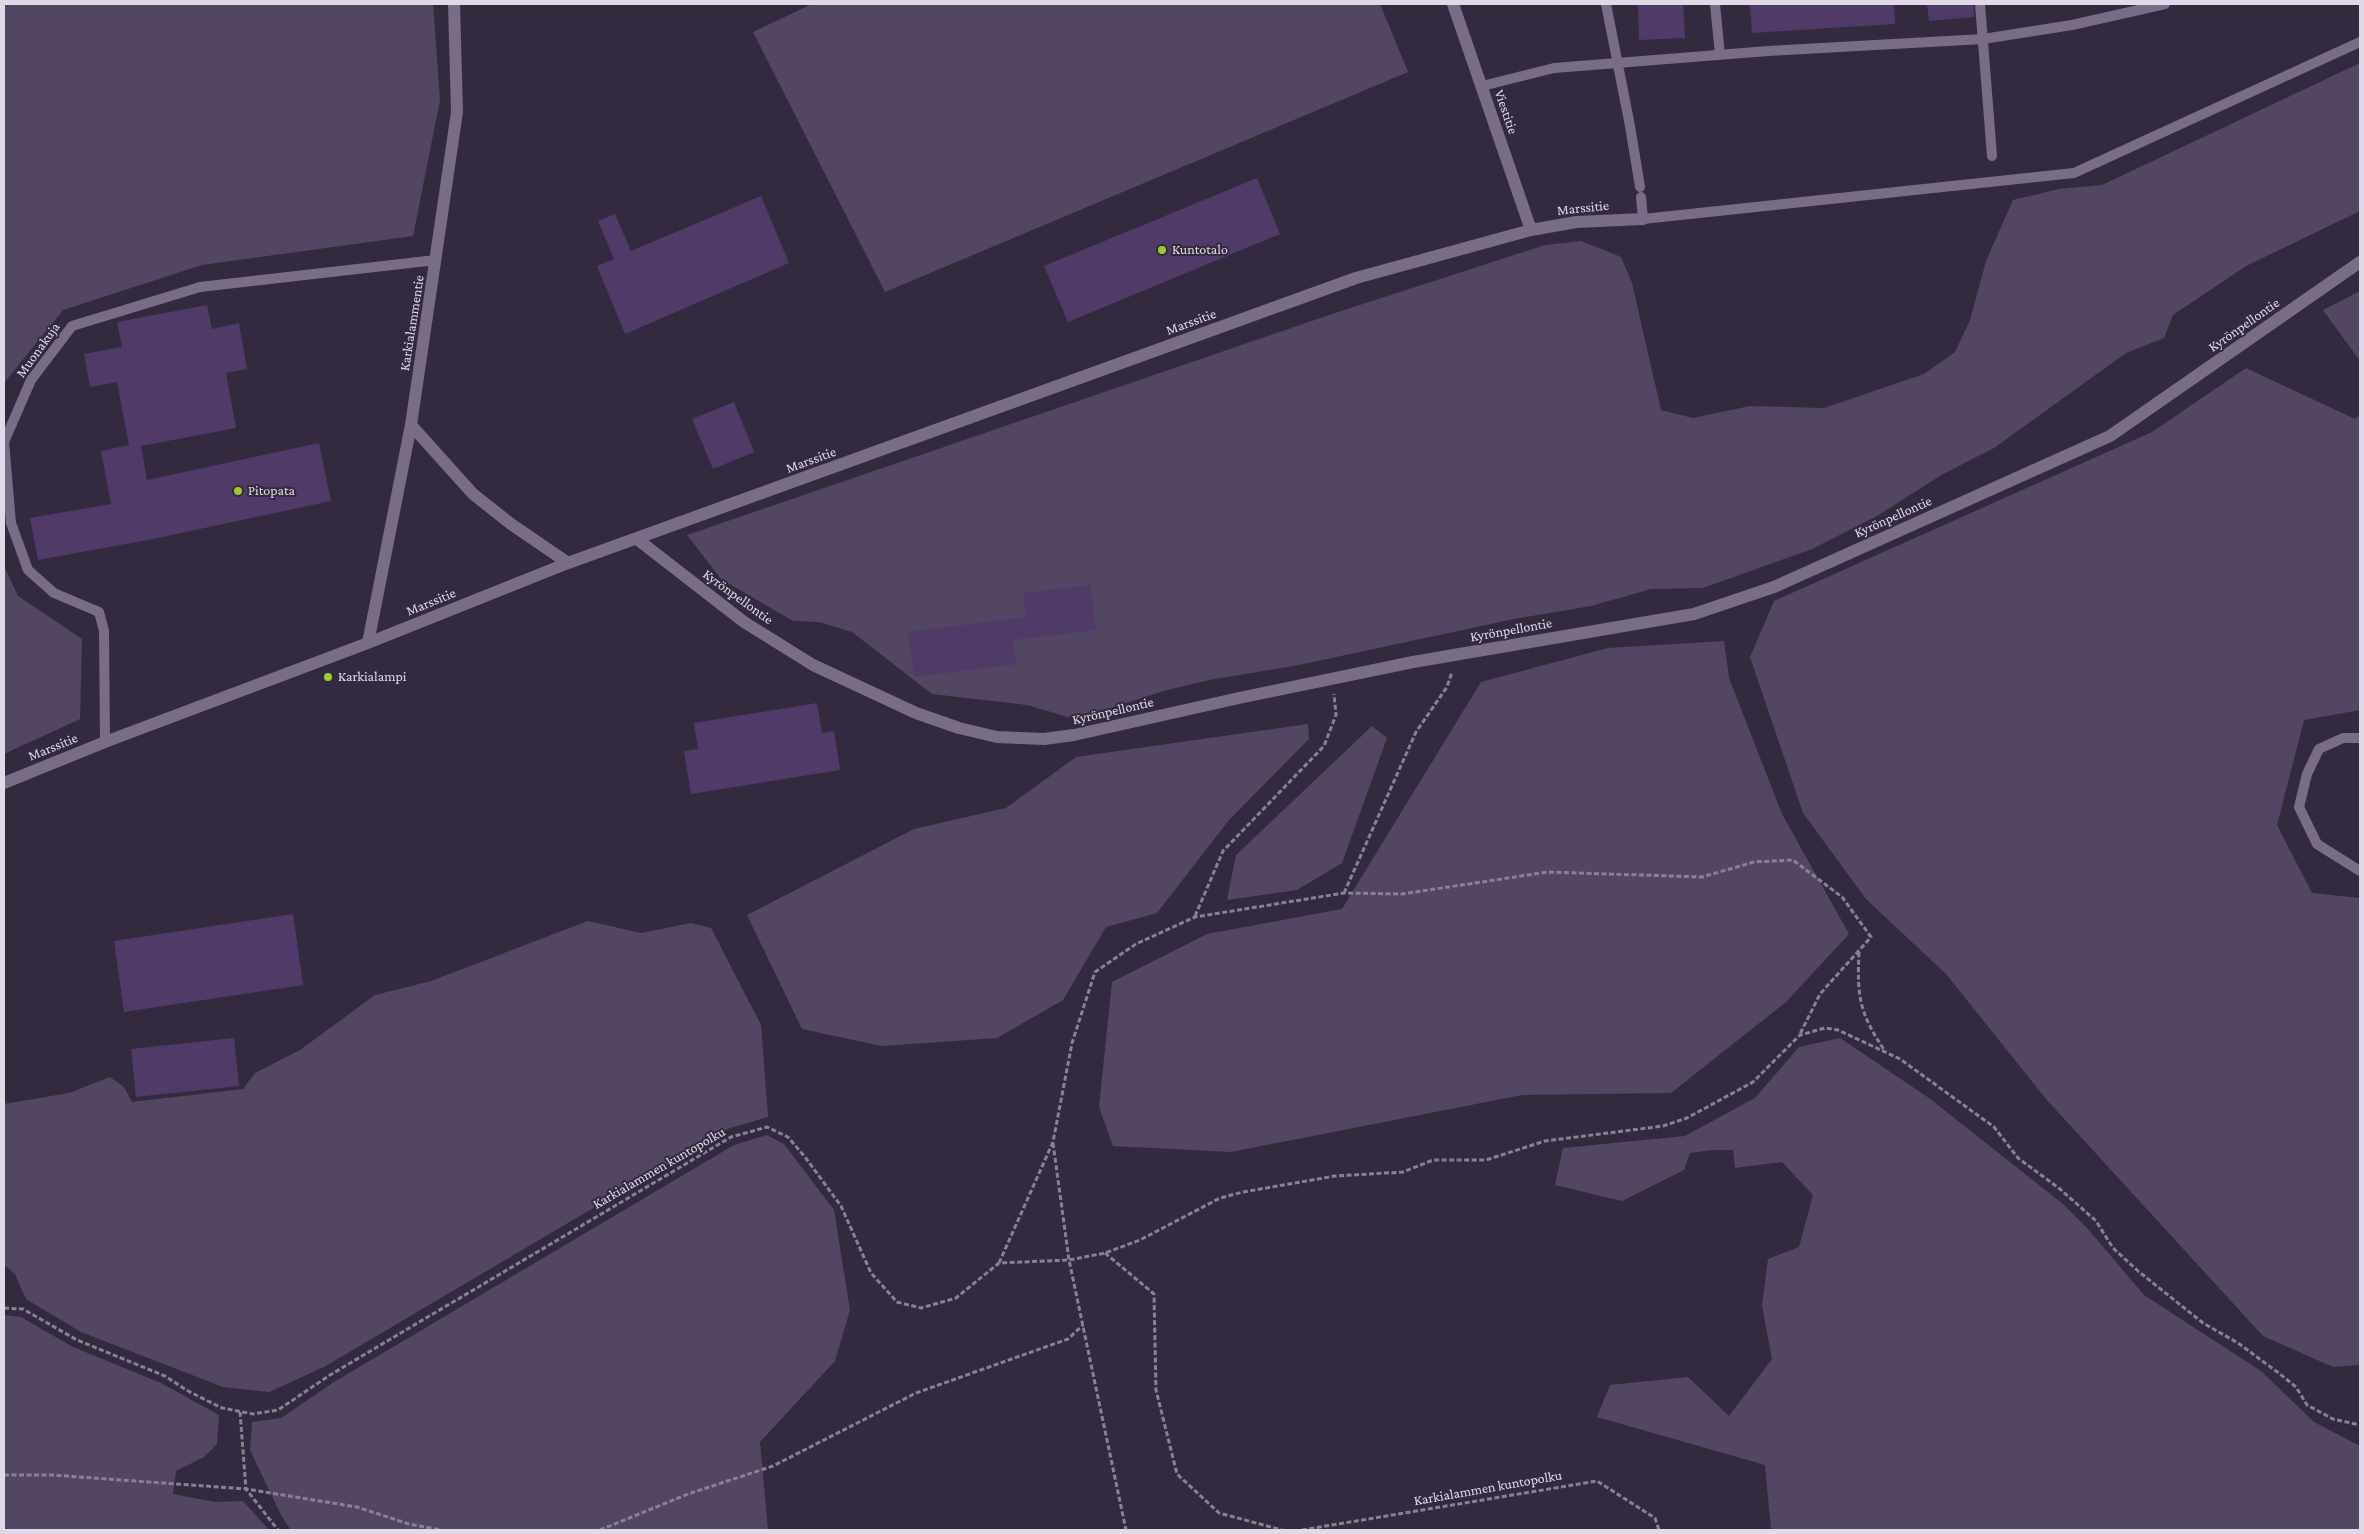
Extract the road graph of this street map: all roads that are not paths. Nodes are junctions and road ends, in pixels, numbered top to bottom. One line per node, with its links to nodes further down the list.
1 (454, 4): 15 (street, Karkialammentie)
2 (1454, 4): 11 (street, Viestitie)
3 (1606, 4): 10 (lane)
4 (1715, 4): 9 (lane)
5 (1980, 4): 7 (lane)
6 (2166, 4): 7 (lane)
7 (1983, 39): 9 (lane); 12 (lane)
8 (2360, 42): 13 (lane)
9 (1720, 55): 10 (lane)
10 (1616, 63): 11 (lane); 13 (lane)
11 (1482, 86): 14 (street, Viestitie)
12 (1992, 156)
13 (1643, 219): 14 (street, Marssitie)
14 (1531, 230): 18 (street, Marssitie)
15 (436, 260): 17 (street, Karkialammentie); 22 (lane, Muonakuja)
16 (2360, 262): 18 (street, Kyrönpellontie)
17 (411, 425): 19 (street); 20 (street, Karkialammentie)
18 (637, 539): 19 (street, Marssitie)
19 (568, 562): 20 (street, Marssitie)
20 (368, 643): 22 (street, Marssitie)
21 (2360, 738): 24 (lane)
22 (105, 742): 23 (street, Marssitie)
23 (4, 783)
24 (2360, 871)

